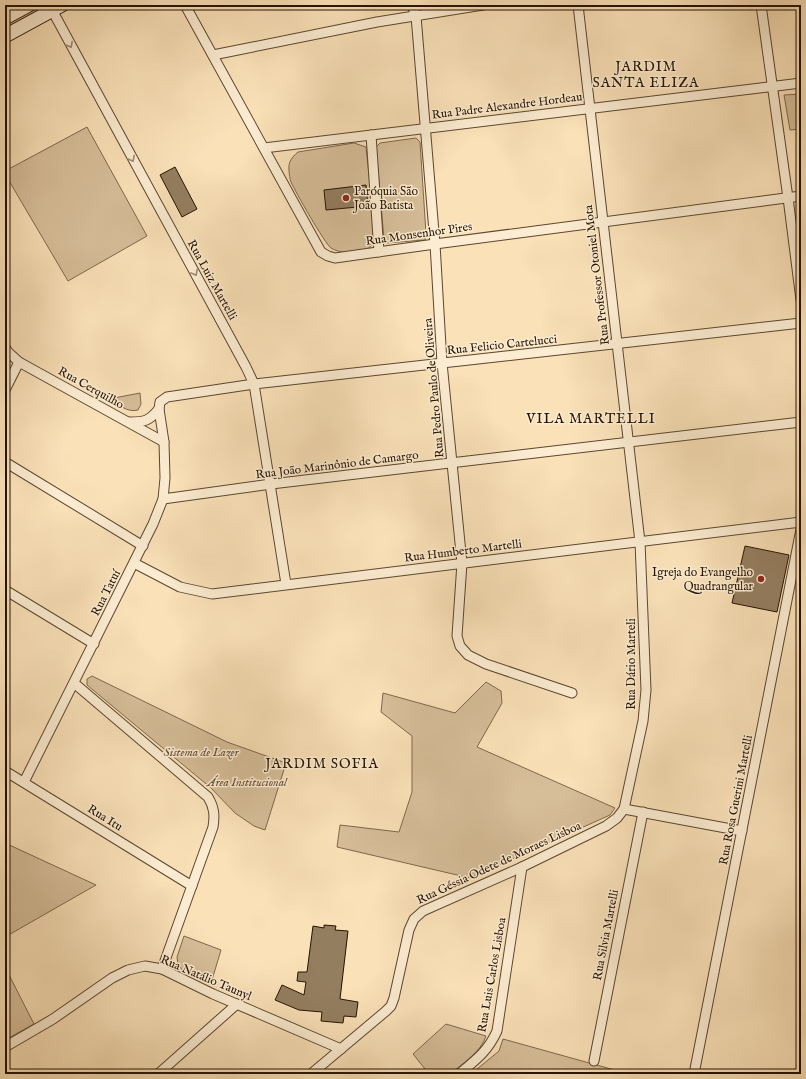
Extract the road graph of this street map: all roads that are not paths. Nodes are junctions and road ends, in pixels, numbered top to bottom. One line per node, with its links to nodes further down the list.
1 (29, 5): 9 (main road)
2 (185, 5): 11 (street, Rua Monsenhor Pires)
3 (412, 5): 8 (street, Rua Pedro Paulo de Oliveira)
4 (483, 5): 8 (street)
5 (578, 5): 14 (street, Rua Professor Otoniel Mota)
6 (761, 5): 13 (street)
7 (57, 8): 10 (main road); 29 (street, Rua Luiz Martelli, one-way to 29)
8 (416, 16): 11 (street); 15 (street, Rua Pedro Paulo de Oliveira)
9 (5, 18)
10 (5, 36)
11 (213, 55): 17 (street, Rua Monsenhor Pires)
12 (801, 83): 13 (street, Rua Padre Alexandre Hordeau)
13 (773, 86): 14 (street, Rua Padre Alexandre Hordeau); 19 (street)
14 (590, 108): 15 (street, Rua Padre Alexandre Hordeau); 20 (street, Rua Professor Otoniel Mota)
15 (426, 128): 16 (street, Rua Padre Alexandre Hordeau); 21 (street, Rua Pedro Paulo de Oliveira)
16 (371, 135): 17 (street, Rua Padre Alexandre Hordeau); 22 (street)
17 (264, 148): 22 (street, Rua Monsenhor Pires)
18 (801, 196): 19 (street, Rua Monsenhor Pires)
19 (788, 198): 20 (street, Rua Monsenhor Pires); 23 (street)
20 (603, 222): 21 (street, Rua Monsenhor Pires); 25 (street, Rua Professor Otoniel Mota)
21 (435, 244): 22 (street, Rua Monsenhor Pires); 28 (street, Rua Pedro Paulo de Oliveira)
22 (379, 252)
23 (801, 300)
24 (801, 324): 25 (street, Rua Felicio Cartelucci)
25 (617, 344): 28 (street, Rua Felicio Cartelucci); 35 (street, Rua Professor Otoniel Mota)
26 (6, 349): 27 (street, Rua Cerquilho)
27 (19, 362): 30 (street); 32 (street, Rua Cerquilho)
28 (442, 363): 29 (street, Rua Felicio Cartelucci); 37 (street, Rua Pedro Paulo de Oliveira)
29 (254, 384): 31 (street, Rua Felicio Cartelucci); 38 (street, Rua Luiz Martelli)
30 (5, 390)
31 (160, 406): 32 (street, Rua Felicio Cartelucci); 34 (street, Rua Tatuí)
32 (128, 422): 34 (street, Rua Cerquilho)
33 (801, 422): 35 (street, Rua João Marinônio de Camargo)
34 (164, 442): 39 (street, Rua Tatuí)
35 (629, 442): 37 (street, Rua João Marinônio de Camargo); 42 (street, Rua Professor Otoniel Mota)
36 (5, 462): 43 (street)
37 (452, 463): 38 (street, Rua João Marinônio de Camargo); 45 (street, Rua Pedro Paulo de Oliveira)
38 (271, 484): 39 (street, Rua João Marinônio de Camargo); 46 (street, Rua Luiz Martelli)
39 (163, 499): 43 (street, Rua Tatuí)
40 (801, 522): 42 (street, Rua Humberto Martelli)
41 (801, 529): 56 (street, Rua Rosa Guerini Martelli)
42 (640, 542): 45 (street, Rua Humberto Martelli); 54 (street, Rua Dário Marteli)
43 (143, 546): 44 (street, Rua Tatuí)
44 (134, 563): 46 (street, Rua Humberto Martelli); 49 (street, Rua Tatuí)
45 (462, 563): 46 (street, Rua Humberto Martelli); 51 (street, Rua Pedro Paulo de Oliveira)
46 (286, 584)
47 (7, 591): 48 (street); 49 (street)
48 (5, 602)
49 (94, 644): 50 (street, Rua Tatuí)
50 (74, 683): 53 (street, Rua Tatuí); 58 (street)
51 (572, 693)
52 (5, 771): 53 (street, Rua Itu)
53 (24, 782): 58 (street, Rua Itu)
54 (624, 809): 55 (street); 57 (street, Rua Géssia Odete de Moraes Lisboa)
55 (643, 812): 56 (street); 63 (street, Rua Silvia Martelli)
56 (742, 831): 67 (street, Rua Rosa Guerini Martelli)
57 (522, 867): 62 (street, Rua Géssia Odete de Moraes Lisboa); 66 (street, Rua Luis Carlos Lisboa)
58 (192, 886): 59 (street)
59 (162, 969): 60 (street, Rua Natálio Taunyl); 61 (street, Rua Natálio Taunyl)
60 (237, 1004): 62 (street, Rua Natálio Taunyl); 64 (street)
61 (5, 1047)
62 (341, 1049): 65 (street, Rua Géssia Odete de Moraes Lisboa)
63 (594, 1062)
64 (158, 1074)
65 (311, 1074)
66 (459, 1074)
67 (694, 1074)

